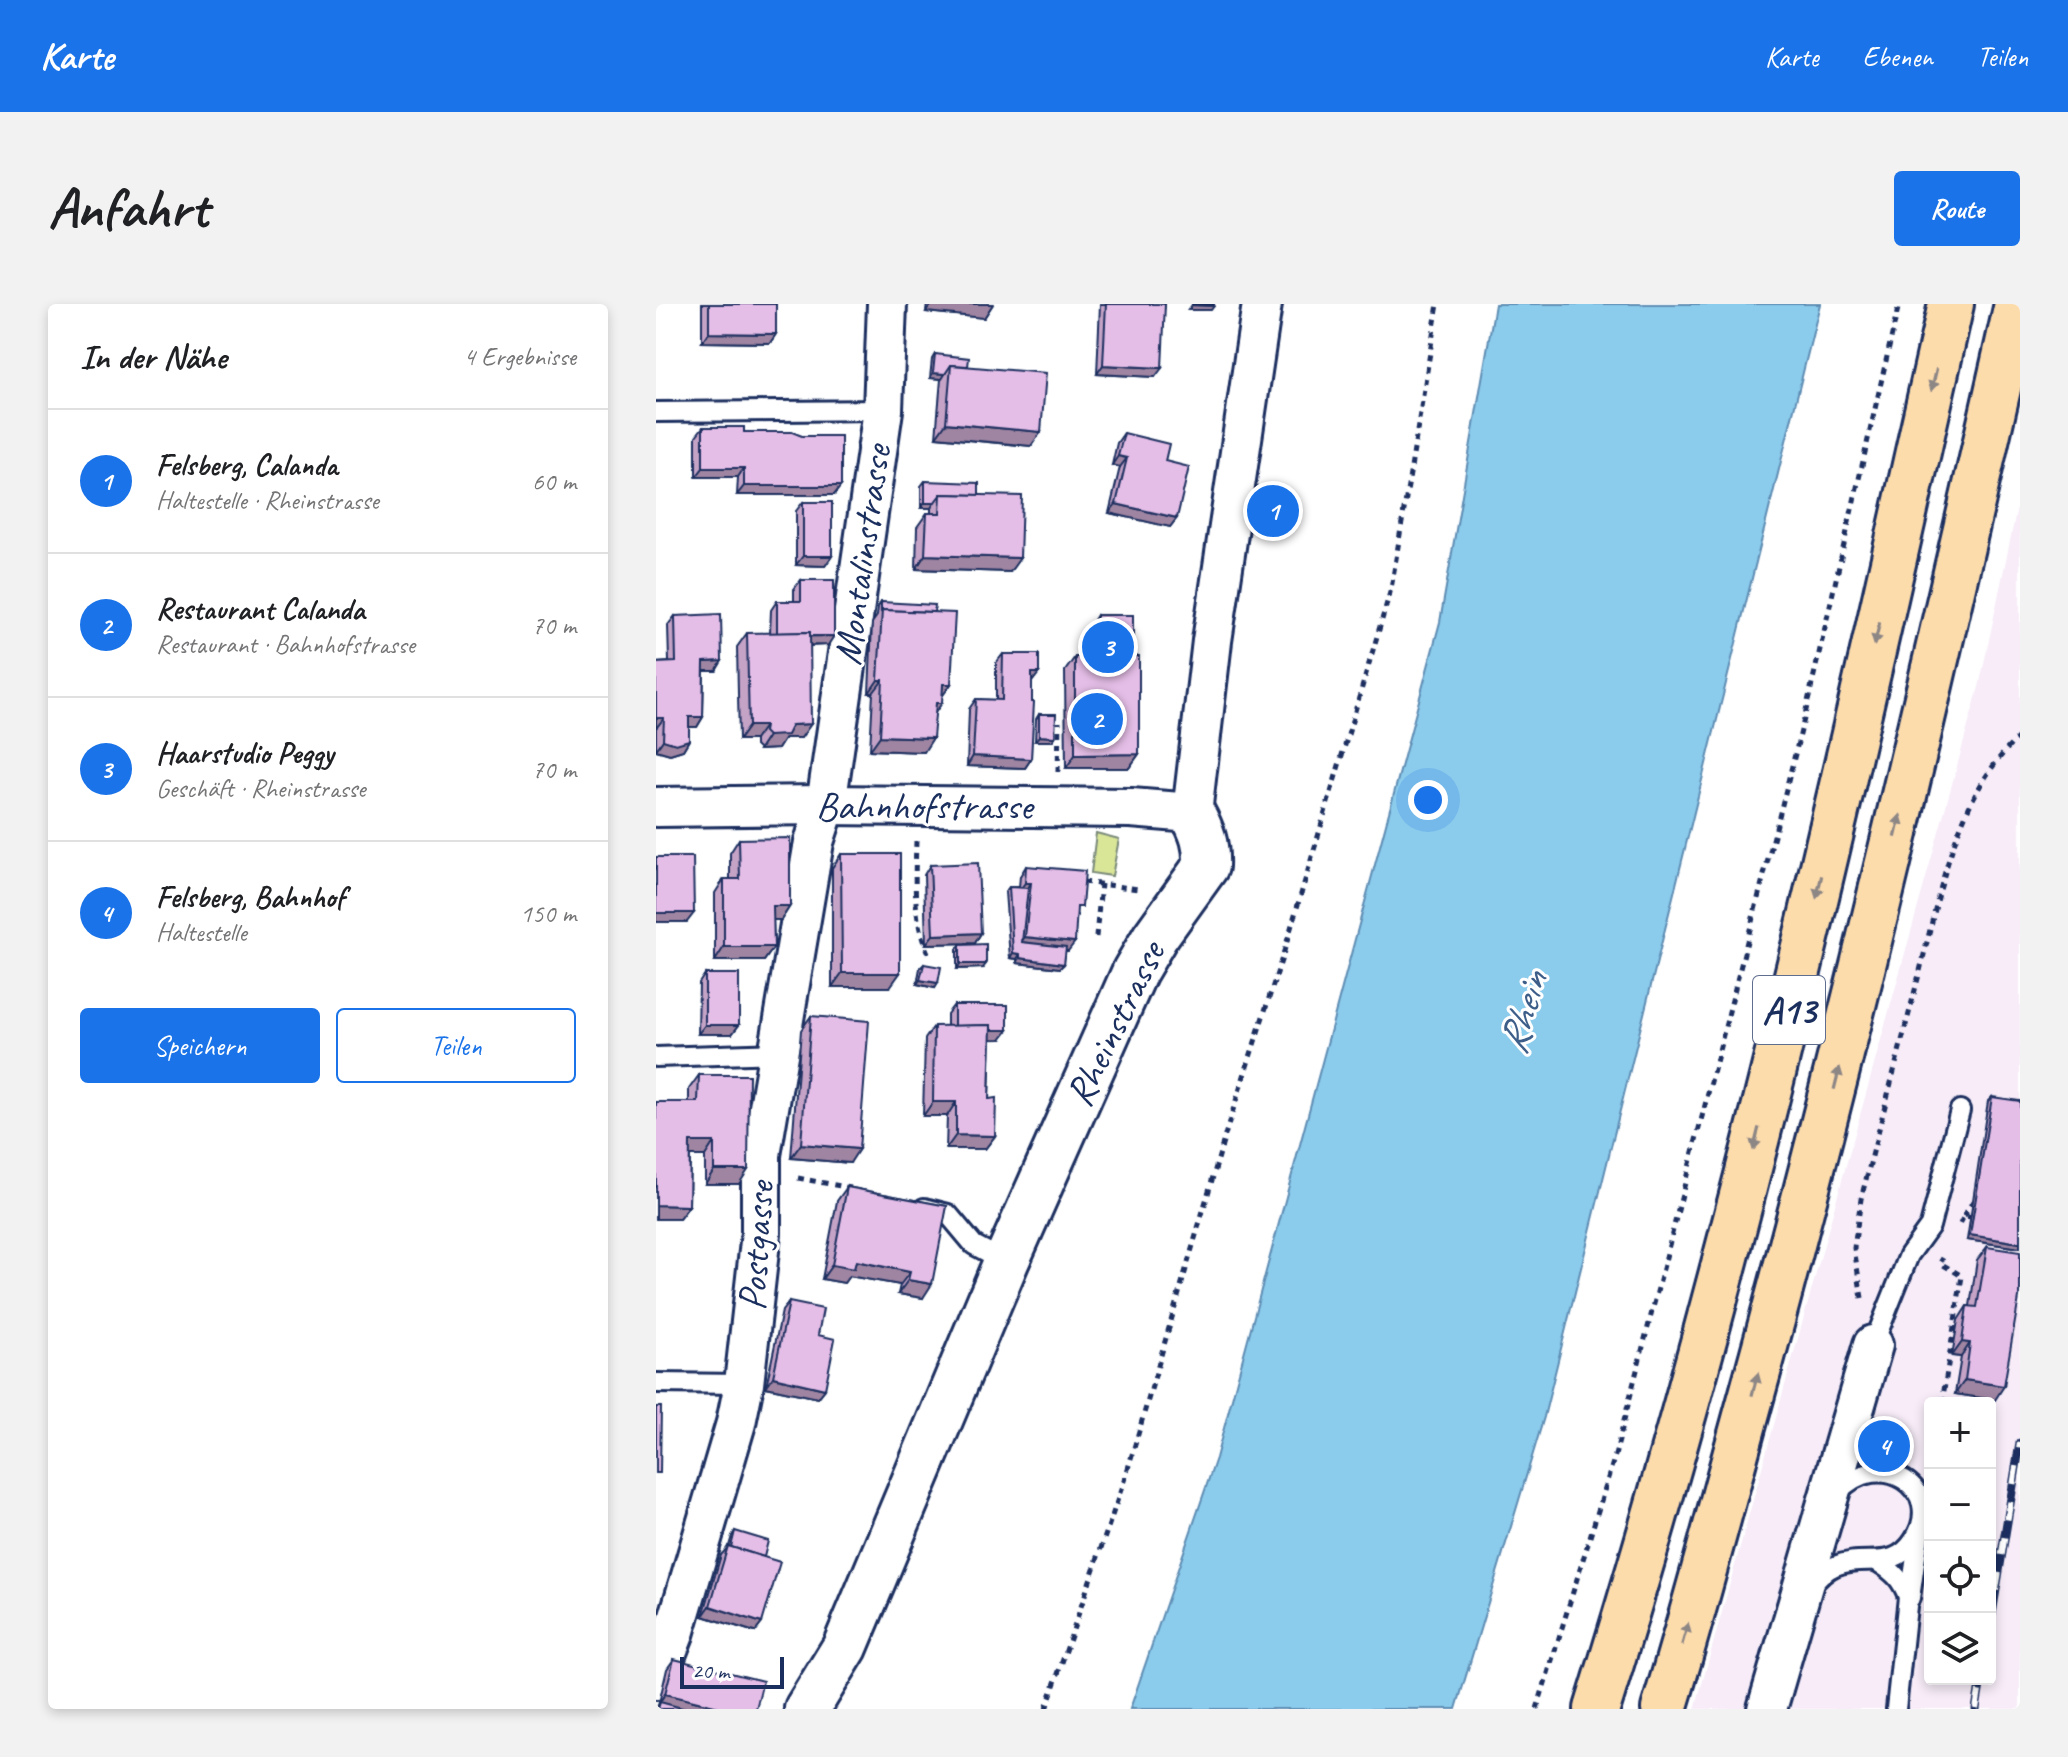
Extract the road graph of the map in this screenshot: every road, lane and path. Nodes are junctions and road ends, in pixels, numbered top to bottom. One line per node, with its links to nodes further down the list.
1 (887, 304): 7 (street, Montalinstrasse)
2 (1262, 304): 15 (street, Rheinstrasse)
3 (1438, 304): 42 (path)
4 (1899, 304): 43 (path)
5 (1951, 304): 44 (highway, A13, one-way to 44)
6 (2017, 304): 45 (highway, A13, one-way to 6)
7 (883, 410): 8 (lane); 12 (street, Montalinstrasse)
8 (656, 412)
9 (1059, 722): 11 (path)
10 (2020, 736): 31 (path)
11 (1057, 776)
12 (826, 805): 13 (street, Bahnhofstrasse); 14 (street, Bahnhofstrasse); 21 (street, Postgasse)
13 (916, 806): 15 (street, Bahnhofstrasse); 20 (path)
14 (656, 807)
15 (1192, 813): 29 (street, Rheinstrasse)
16 (1083, 882): 17 (path)
17 (1101, 884): 18 (path); 19 (path)
18 (1138, 889)
19 (1096, 937)
20 (930, 957)
21 (777, 1053): 22 (lane); 24 (street, Postgasse)
22 (656, 1057)
23 (1960, 1110): 31 (lane)
24 (762, 1171): 25 (path); 33 (street, Postgasse)
25 (861, 1190)
26 (900, 1203): 29 (lane)
27 (1983, 1203): 28 (path)
28 (1981, 1219)
29 (1006, 1262): 41 (street, Rheinstrasse)
30 (1940, 1263): 34 (path)
31 (1873, 1345): 35 (street)
32 (656, 1383): 33 (lane)
33 (744, 1384): 40 (street, Postgasse)
34 (1943, 1397)
35 (1823, 1514): 36 (lane); 38 (street)
36 (1921, 1523): 37 (lane); 39 (lane)
37 (1878, 1562): 38 (lane); 39 (lane)
38 (1795, 1612): 46 (street)
39 (1908, 1612): 47 (lane)
40 (656, 1680)
41 (807, 1709)
42 (1046, 1709)
43 (1537, 1709)
44 (1597, 1709)
45 (1664, 1709)
46 (1767, 1709)
47 (1896, 1709)

